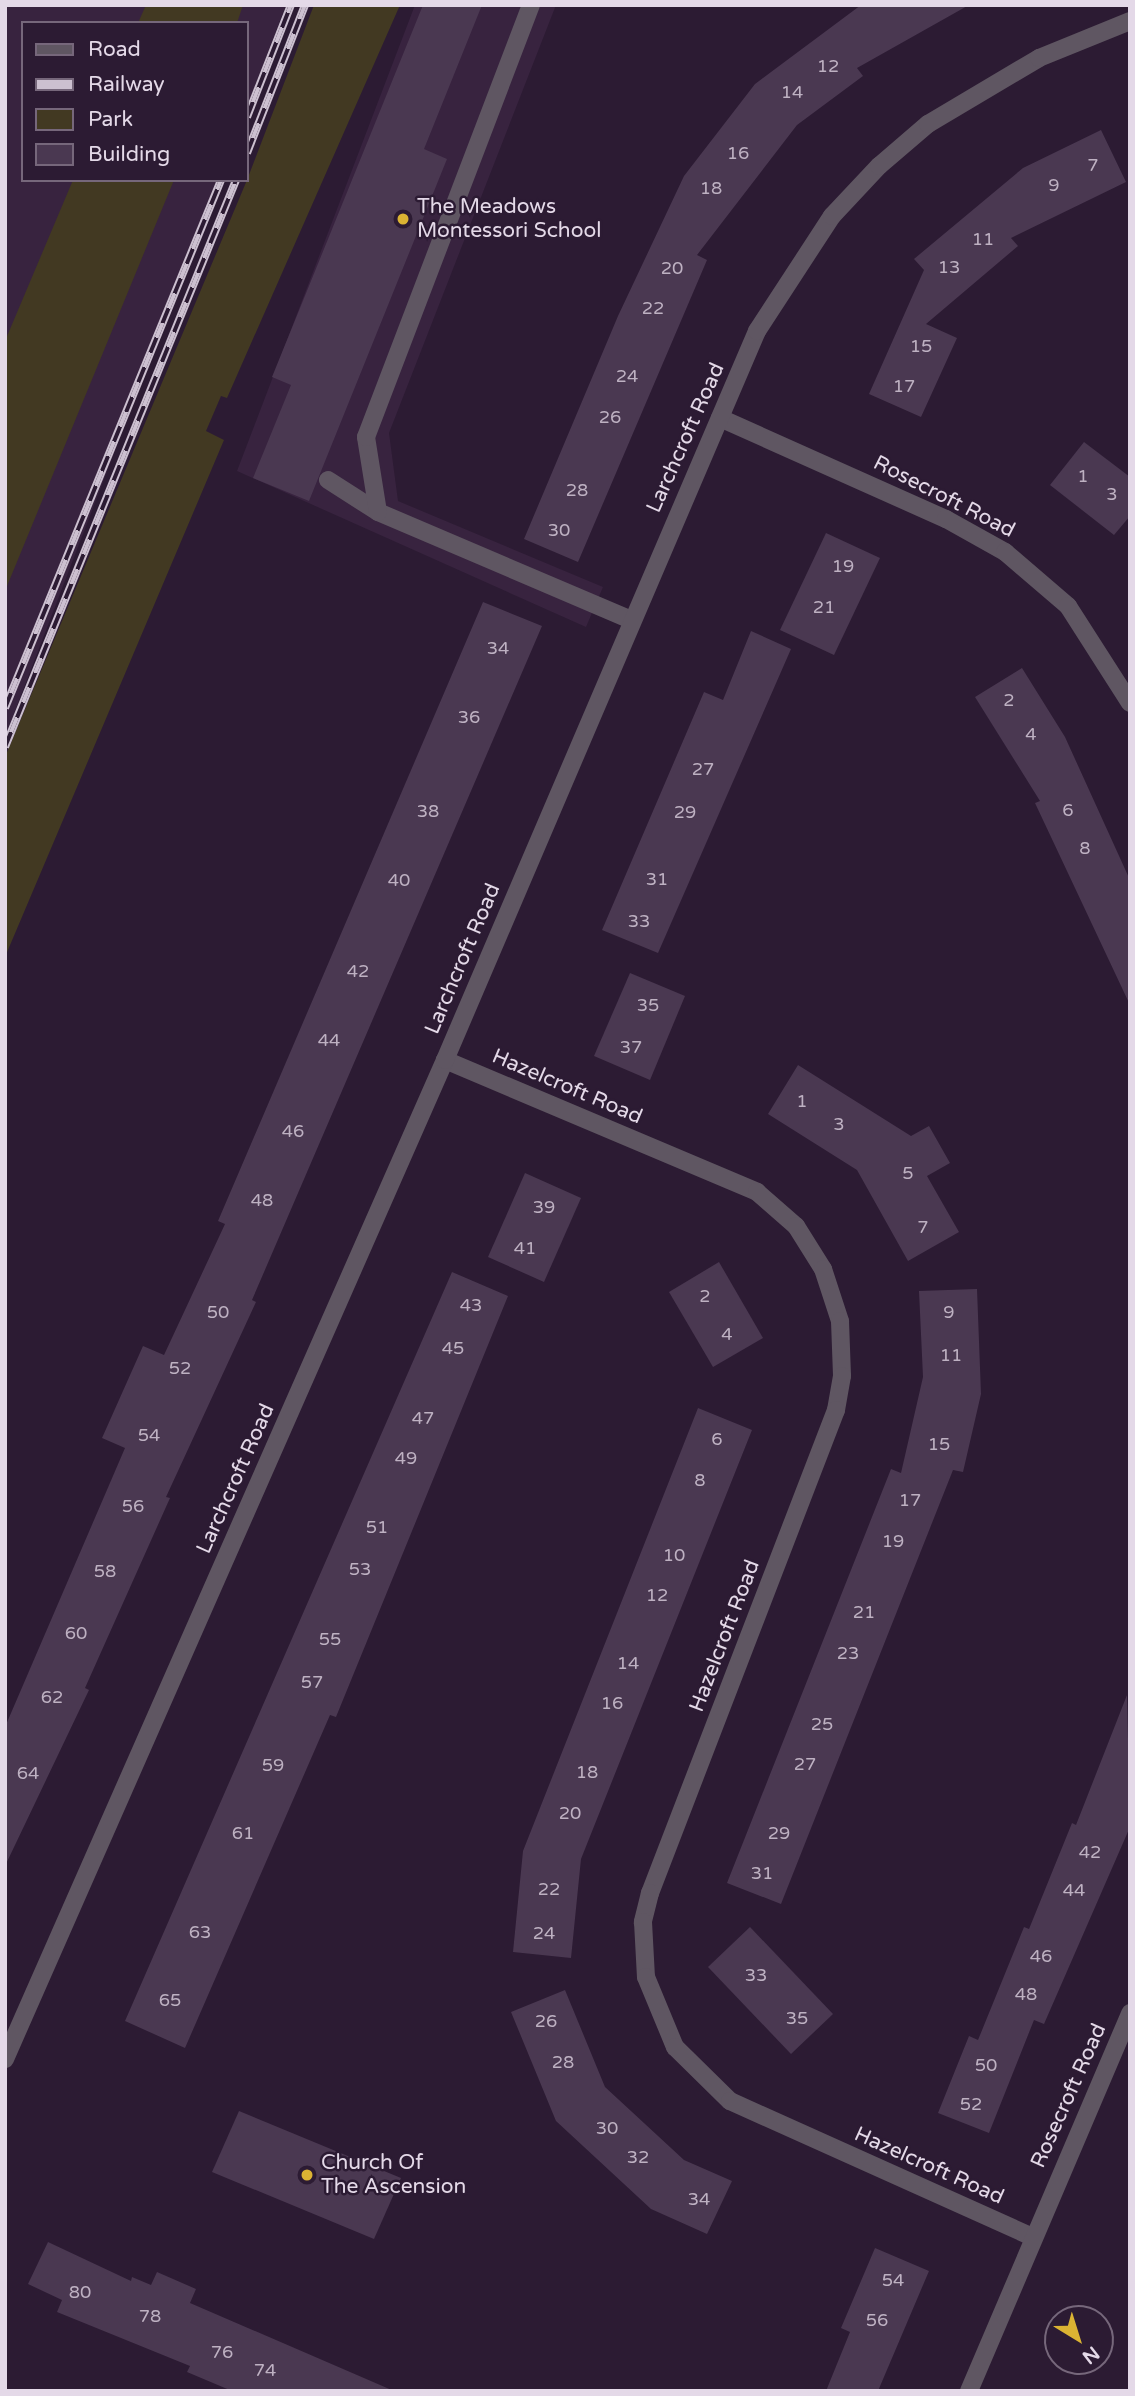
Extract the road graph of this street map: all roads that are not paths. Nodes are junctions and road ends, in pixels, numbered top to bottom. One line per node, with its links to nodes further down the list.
1 (531, 5): 5 (street)
2 (1130, 21): 3 (street, Larchcroft Road)
3 (720, 418): 6 (street, Larchcroft Road); 7 (street, Rosecroft Road)
4 (328, 480): 5 (street)
5 (378, 512): 6 (street)
6 (631, 621): 8 (street, Larchcroft Road)
7 (1130, 704)
8 (445, 1060): 10 (street, Larchcroft Road); 11 (street, Hazelcroft Road)
9 (1130, 2013): 11 (street, Rosecroft Road)
10 (5, 2059)
11 (1032, 2237): 12 (street, Rosecroft Road)
12 (969, 2391)

